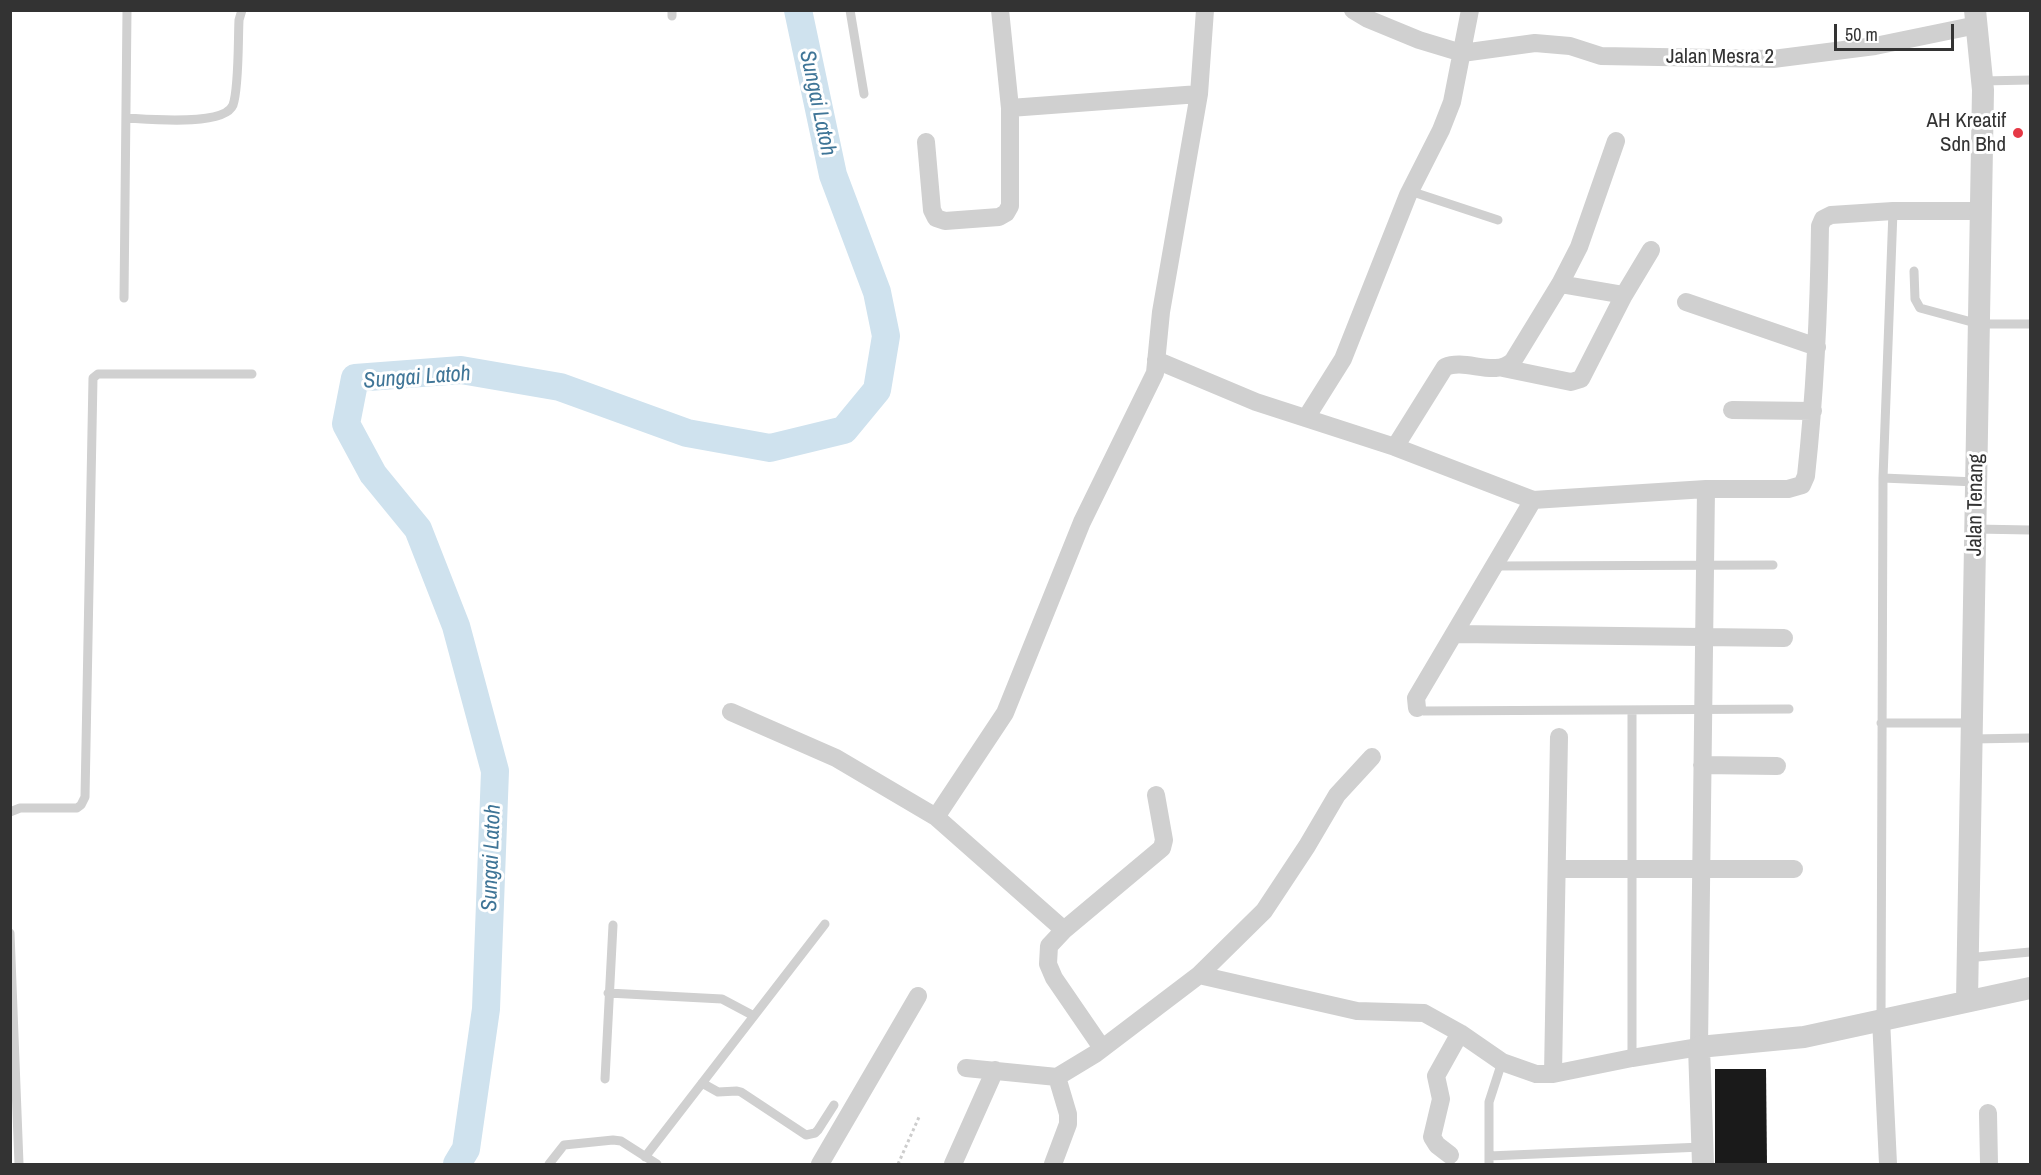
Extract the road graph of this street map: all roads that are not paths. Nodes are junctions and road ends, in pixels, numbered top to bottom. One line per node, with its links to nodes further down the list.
1 (127, 10): 15 (lane)
2 (242, 10): 15 (lane)
3 (850, 10): 12 (lane)
4 (1000, 10): 14 (street)
5 (1205, 10): 13 (street)
6 (1470, 10): 9 (street)
7 (1355, 12): 9 (street)
8 (1976, 18): 9 (street, Jalan Mesra 2); 11 (street, Jalan Tenang)
9 (1462, 53): 18 (street)
10 (2031, 80): 11 (lane)
11 (1982, 81): 20 (street, Jalan Tenang)
12 (864, 94)
13 (1199, 94): 14 (street); 31 (street)
14 (1010, 108): 17 (street)
15 (126, 118): 26 (lane)
16 (1616, 141): 24 (street)
17 (926, 142)
18 (1410, 191): 21 (lane); 36 (street)
19 (1893, 211): 20 (street); 30 (street); 38 (lane)
20 (1981, 211): 28 (street, Jalan Tenang)
21 (1498, 220)
22 (1651, 250): 25 (street)
23 (1914, 271): 28 (lane)
24 (1560, 284): 25 (street); 32 (street)
25 (1624, 295): 32 (street)
26 (124, 298)
27 (1686, 302): 30 (street)
28 (1979, 324): 29 (lane); 39 (street, Jalan Tenang)
29 (2031, 324)
30 (1817, 347): 35 (street)
31 (1156, 360): 36 (street); 64 (street)
32 (1503, 368): 37 (street)
33 (252, 374): 63 (lane)
34 (1732, 410): 35 (street)
35 (1814, 411): 40 (street)
36 (1306, 418): 37 (street)
37 (1395, 447): 41 (street)
38 (1883, 478): 39 (lane); 55 (lane)
39 (1976, 482): 42 (street, Jalan Tenang)
40 (1706, 489): 41 (street); 44 (street)
41 (1533, 500): 46 (street)
42 (1975, 529): 43 (lane); 56 (street, Jalan Tenang)
43 (2031, 530)
44 (1705, 565): 45 (lane); 46 (lane); 48 (street)
45 (1773, 565)
46 (1496, 566): 47 (street)
47 (1456, 634): 48 (street); 50 (street)
48 (1704, 637): 49 (street); 53 (street)
49 (1784, 638)
50 (1417, 708): 52 (lane)
51 (1789, 709): 53 (lane)
52 (1632, 710): 53 (lane); 66 (lane)
53 (1703, 710): 60 (street)
54 (731, 712): 64 (street)
55 (1881, 723): 56 (lane); 82 (lane)
56 (1972, 731): 58 (lane); 74 (street, Jalan Tenang)
57 (1559, 737): 65 (street)
58 (2031, 738)
59 (1372, 757): 76 (street)
60 (1702, 765): 61 (street); 67 (street)
61 (1777, 766)
62 (1156, 795): 71 (street)
63 (10, 812)
64 (936, 818): 71 (street)
65 (1557, 869): 66 (street); 90 (street)
66 (1632, 869): 67 (street); 86 (lane)
67 (1701, 869): 68 (street); 84 (street)
68 (1794, 869)
69 (825, 924): 81 (lane)
70 (614, 925): 78 (lane)
71 (1064, 930): 85 (street)
72 (10, 933): 75 (lane)
73 (2031, 952): 74 (lane)
74 (1968, 958): 80 (street, Jalan Tenang)
75 (11, 965): 100 (lane)
76 (1199, 975): 83 (street); 85 (street)
77 (2031, 988): 80 (street)
78 (608, 993): 81 (lane); 92 (lane)
79 (918, 996): 103 (street)
80 (1967, 1001): 82 (street)
81 (754, 1016): 93 (lane)
82 (1881, 1019): 84 (street); 106 (street)
83 (1460, 1033): 87 (street); 96 (street)
84 (1699, 1047): 86 (street); 98 (street)
85 (1102, 1048): 91 (street)
86 (1632, 1058): 90 (street)
87 (1502, 1062): 90 (street); 99 (lane)
88 (966, 1068): 89 (street)
89 (995, 1070): 91 (street); 104 (street)
90 (1553, 1074)
91 (1057, 1077): 105 (street)
92 (605, 1079)
93 (702, 1083): 94 (lane); 97 (lane)
94 (834, 1105)
95 (1988, 1113): 107 (street)
96 (1450, 1155)
97 (645, 1156): 101 (lane); 102 (lane)
98 (1703, 1156): 99 (lane)
99 (1489, 1160)
100 (19, 1164)
101 (549, 1164)
102 (657, 1164)
103 (820, 1164)
104 (953, 1164)
105 (1053, 1164)
106 (1888, 1164)
107 (1989, 1164)

